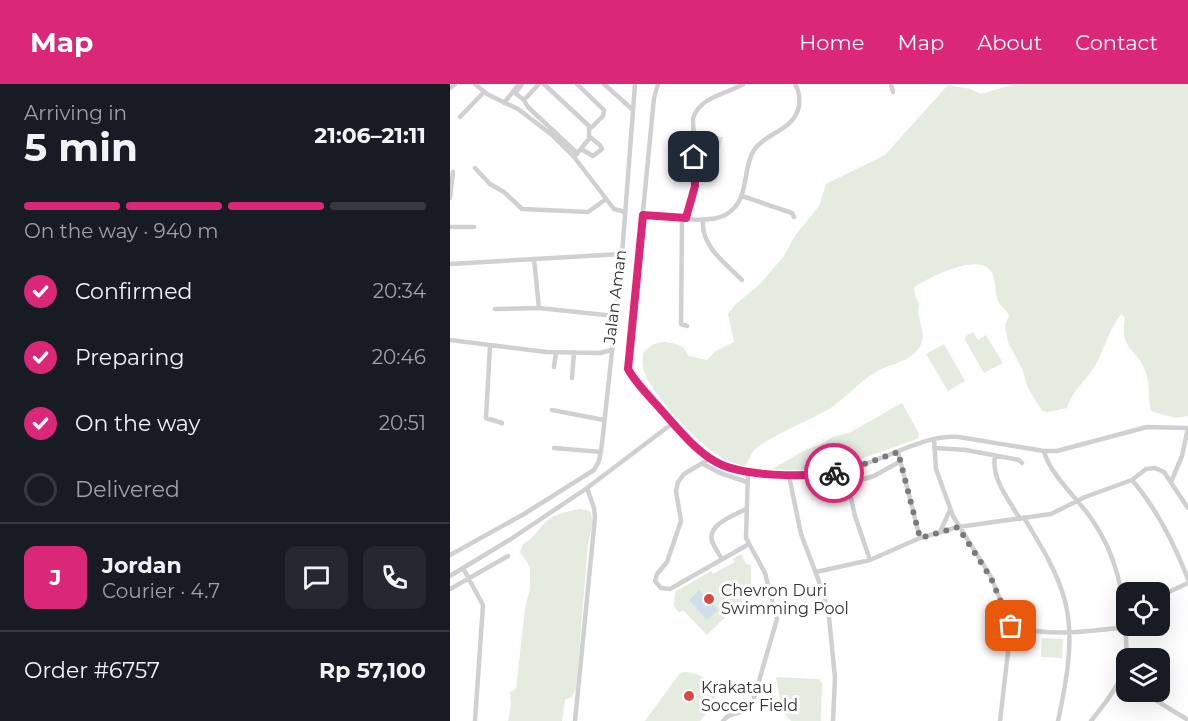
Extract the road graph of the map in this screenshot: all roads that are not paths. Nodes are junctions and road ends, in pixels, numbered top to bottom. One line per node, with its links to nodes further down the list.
1 (455, 84): 13 (street)
2 (521, 84): 16 (street); 17 (street)
3 (539, 84): 16 (street)
4 (544, 84): 20 (street)
5 (577, 84): 20 (street)
6 (604, 84): 18 (street)
7 (635, 84): 18 (street, Jalan Aman)
8 (658, 84): 29 (street)
9 (743, 84): 31 (street)
10 (795, 84): 25 (street)
11 (891, 84): 15 (street)
12 (477, 85): 14 (street)
13 (450, 88)
14 (484, 92): 17 (street); 19 (street)
15 (893, 92)
16 (524, 100): 22 (street)
17 (504, 103): 22 (street)
18 (633, 110): 28 (street, Jalan Aman)
19 (460, 117)
20 (589, 130): 21 (street)
21 (590, 138): 22 (street); 22 (street)
22 (577, 153): 27 (street)
23 (475, 168): 27 (street)
24 (453, 172): 26 (street)
25 (742, 196): 30 (street); 32 (street)
26 (450, 198)
27 (606, 199): 28 (street)
28 (625, 212): 35 (street, Jalan Aman)
29 (643, 215): 31 (street); 53 (street)
30 (794, 217)
31 (686, 218): 32 (street); 42 (street)
32 (703, 220): 38 (street)
33 (474, 226): 34 (street)
34 (450, 227)
35 (621, 254): 36 (street); 41 (street, Jalan Aman)
36 (534, 259): 37 (street); 39 (street)
37 (450, 264)
38 (742, 280)
39 (539, 308): 40 (street); 41 (street)
40 (495, 309)
41 (615, 316): 45 (street, Jalan Aman)
42 (687, 326)
43 (450, 340): 44 (street, Jalan Aman)
44 (490, 345): 46 (street, Jalan Aman); 52 (street)
45 (611, 350): 47 (street, Jalan Aman); 51 (street)
46 (556, 352): 47 (street, Jalan Aman); 48 (street)
47 (574, 352): 49 (street)
48 (554, 367)
49 (572, 378)
50 (552, 410): 51 (street)
51 (604, 420): 59 (street)
52 (502, 423)
53 (673, 423): 62 (street); 76 (street)
54 (1188, 428): 58 (street); 68 (street)
55 (934, 439): 57 (street); 58 (street); 60 (street)
56 (554, 448): 59 (street)
57 (934, 448): 61 (street); 80 (street)
58 (1044, 451): 77 (street)
59 (601, 452): 86 (street)
60 (898, 452): 63 (street); 67 (street)
61 (994, 456): 64 (street); 81 (street)
62 (711, 458): 65 (street); 66 (street)
63 (899, 462): 74 (street); 84 (street)
64 (1022, 462)
65 (703, 464): 72 (street); 88 (street)
66 (748, 471): 70 (street); 72 (street)
67 (845, 471): 70 (street); 74 (street)
68 (1175, 471): 69 (street); 73 (street)
69 (1164, 472): 71 (street); 73 (street)
70 (789, 476): 91 (street)
71 (1132, 480): 77 (street); 94 (street)
72 (747, 482): 79 (street)
73 (1171, 482): 78 (street)
74 (847, 484): 75 (street); 89 (street)
75 (821, 486)
76 (586, 488): 90 (street); 105 (street)
77 (1078, 500): 81 (street); 95 (street)
78 (1188, 508)
79 (746, 509): 85 (street); 88 (street)
80 (950, 510): 82 (street); 83 (street)
81 (1022, 518): 82 (street); 100 (street)
82 (958, 527): 83 (street); 98 (street)
83 (940, 532): 84 (street)
84 (920, 538): 89 (street)
85 (749, 544): 88 (street); 106 (street)
86 (450, 555)
87 (508, 556): 93 (street)
88 (722, 559)
89 (870, 560): 91 (street)
90 (463, 568): 92 (street); 93 (street)
91 (816, 572): 107 (street)
92 (450, 576)
93 (469, 578): 96 (street); 104 (street)
94 (1188, 581): 97 (street)
95 (1120, 582)
96 (450, 589)
97 (1170, 591)
98 (1011, 626): 100 (street); 108 (street)
99 (1116, 628): 100 (street)
100 (1068, 634): 109 (street)
101 (1116, 685): 110 (street)
102 (1158, 702): 103 (street)
103 (1188, 720)
104 (475, 721)
105 (575, 721)
106 (723, 721)
107 (833, 721)
108 (1000, 721)
109 (1058, 721)
110 (1091, 721)

